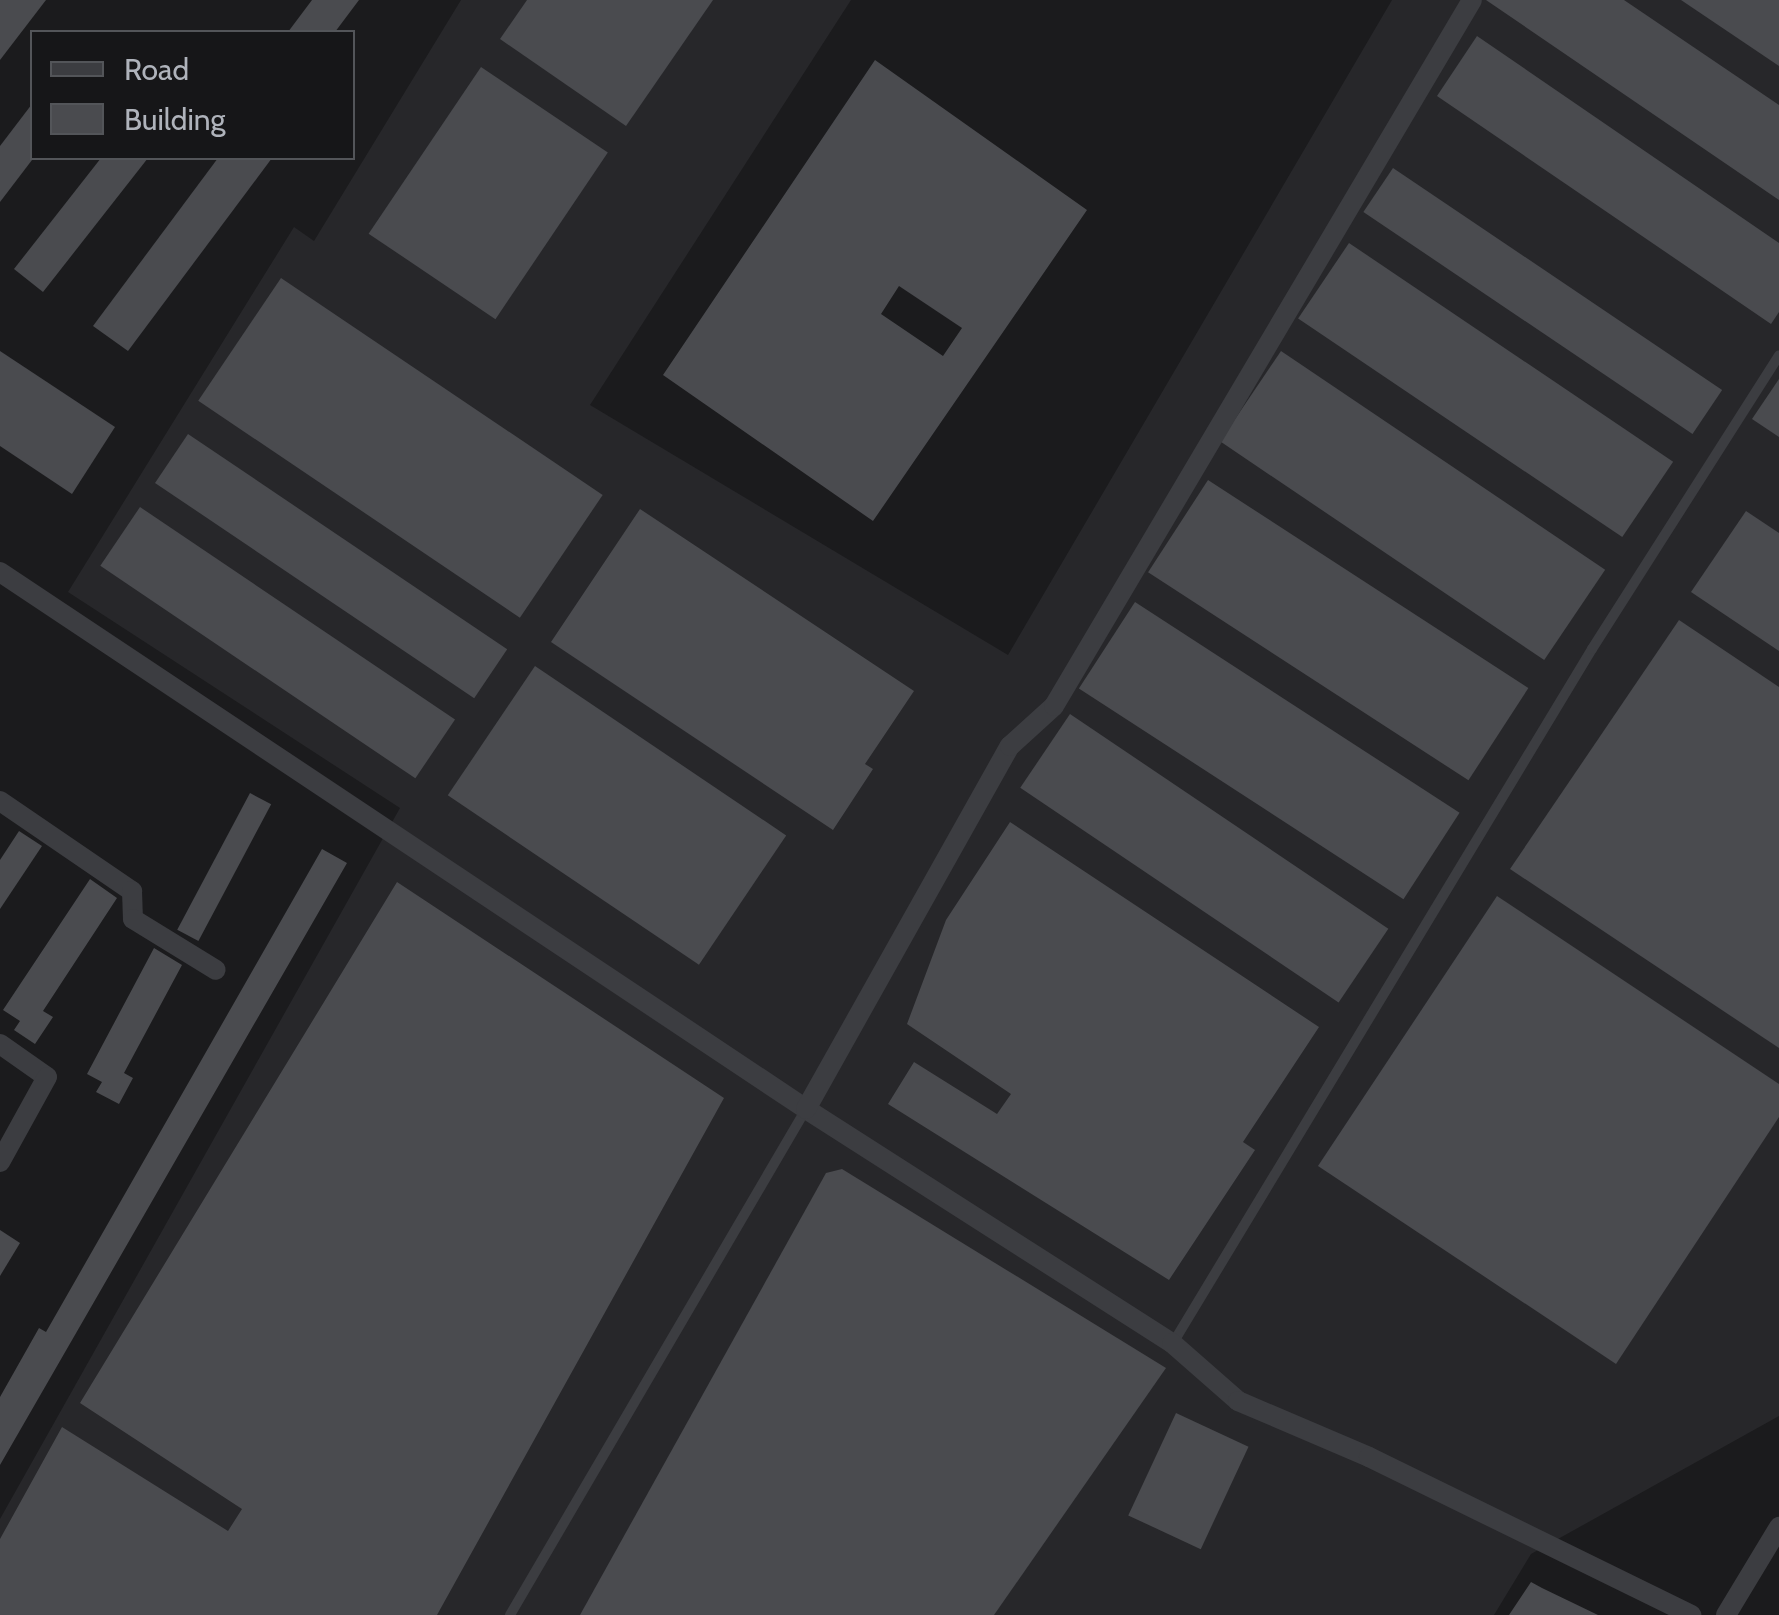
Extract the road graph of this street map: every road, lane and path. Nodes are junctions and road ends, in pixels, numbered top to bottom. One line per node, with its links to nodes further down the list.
1 (1472, 0): 7 (street)
2 (1779, 356): 9 (lane)
3 (0, 572): 7 (street)
4 (0, 801): 5 (street)
5 (216, 970)
6 (0, 1044): 8 (street)
7 (806, 1109): 9 (street); 11 (lane)
8 (0, 1162)
9 (1172, 1344): 12 (street)
10 (1779, 1527): 13 (street)
11 (510, 1615)
12 (1691, 1615)
13 (1726, 1615)

